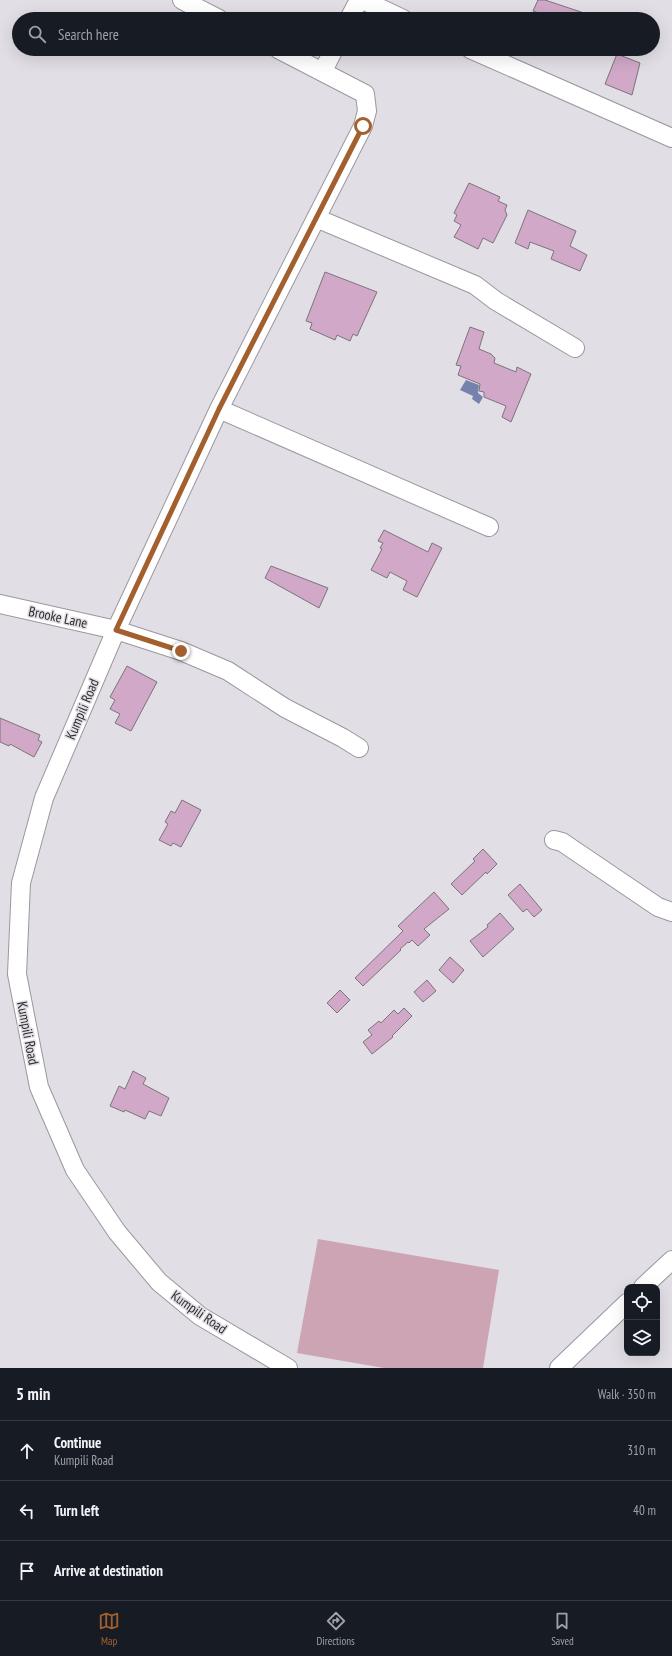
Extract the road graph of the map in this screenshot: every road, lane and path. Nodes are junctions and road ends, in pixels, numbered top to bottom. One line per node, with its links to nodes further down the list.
1 (182, 0): 4 (street)
2 (359, 0): 5 (street)
3 (363, 0): 6 (street)
4 (205, 12)
5 (353, 12)
6 (388, 12)
7 (292, 56): 10 (street, Kumpili Road)
8 (331, 56): 10 (street)
9 (486, 56): 11 (street)
10 (323, 72): 12 (street, Kumpili Road)
11 (672, 138)
12 (316, 218): 13 (street); 14 (street, Kumpili Road)
13 (575, 348)
14 (219, 409): 15 (street); 17 (street, Kumpili Road)
15 (489, 527)
16 (0, 604): 17 (street, Brooke Lane)
17 (116, 630): 18 (street, Brooke Lane); 24 (street, Kumpili Road)
18 (359, 748)
19 (554, 840): 20 (street)
20 (672, 912)
21 (672, 1260): 22 (street)
22 (646, 1284)
23 (624, 1306): 25 (street)
24 (288, 1368)
25 (559, 1368)

